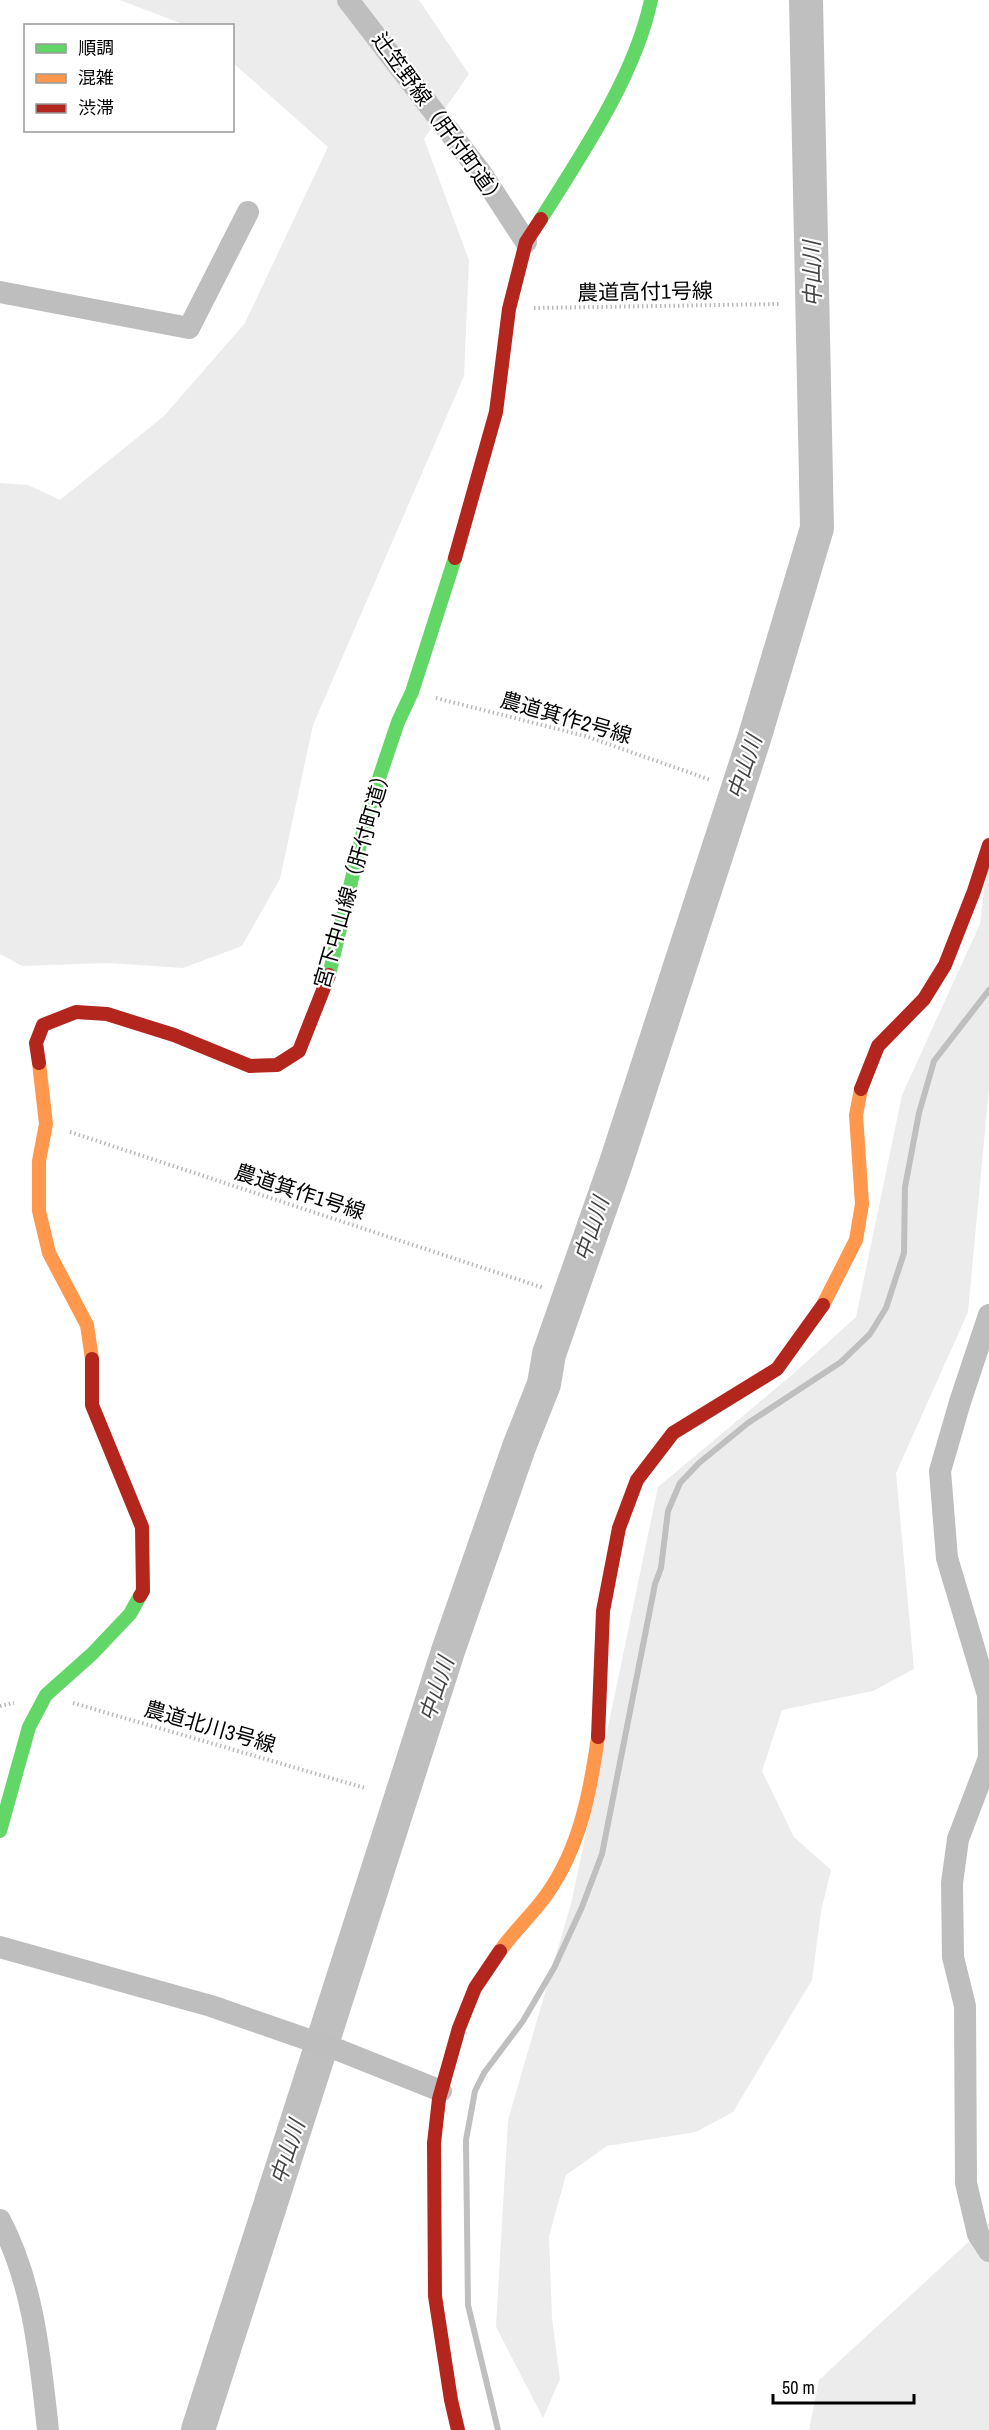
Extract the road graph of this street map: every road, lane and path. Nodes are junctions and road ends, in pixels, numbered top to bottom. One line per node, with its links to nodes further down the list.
1 (348, 0): 4 (street, 辻笠野線（肝付町道）)
2 (651, 0): 4 (street, 宮下中山線（肝付町道）)
3 (249, 212): 5 (street)
4 (526, 242): 7 (street, 宮下中山線（肝付町道）)
5 (0, 292)
6 (780, 304): 7 (path, 農道高付1号線)
7 (509, 309): 8 (street, 宮下中山線（肝付町道）)
8 (411, 692): 9 (path, 農道箕作2号線); 11 (street, 宮下中山線（肝付町道）)
9 (711, 780)
10 (989, 845): 18 (street)
11 (46, 1124): 12 (path, 農道箕作1号線); 14 (street, 宮下中山線（肝付町道）)
12 (544, 1288)
13 (989, 1315): 20 (street)
14 (46, 1695): 15 (path, 農道北川3号線); 16 (street, 宮下中山線（肝付町道）)
15 (365, 1788)
16 (0, 1831)
17 (0, 1947): 18 (street)
18 (441, 2091): 22 (street)
19 (0, 2220): 21 (street)
20 (989, 2251)
21 (48, 2430)
22 (458, 2430)

